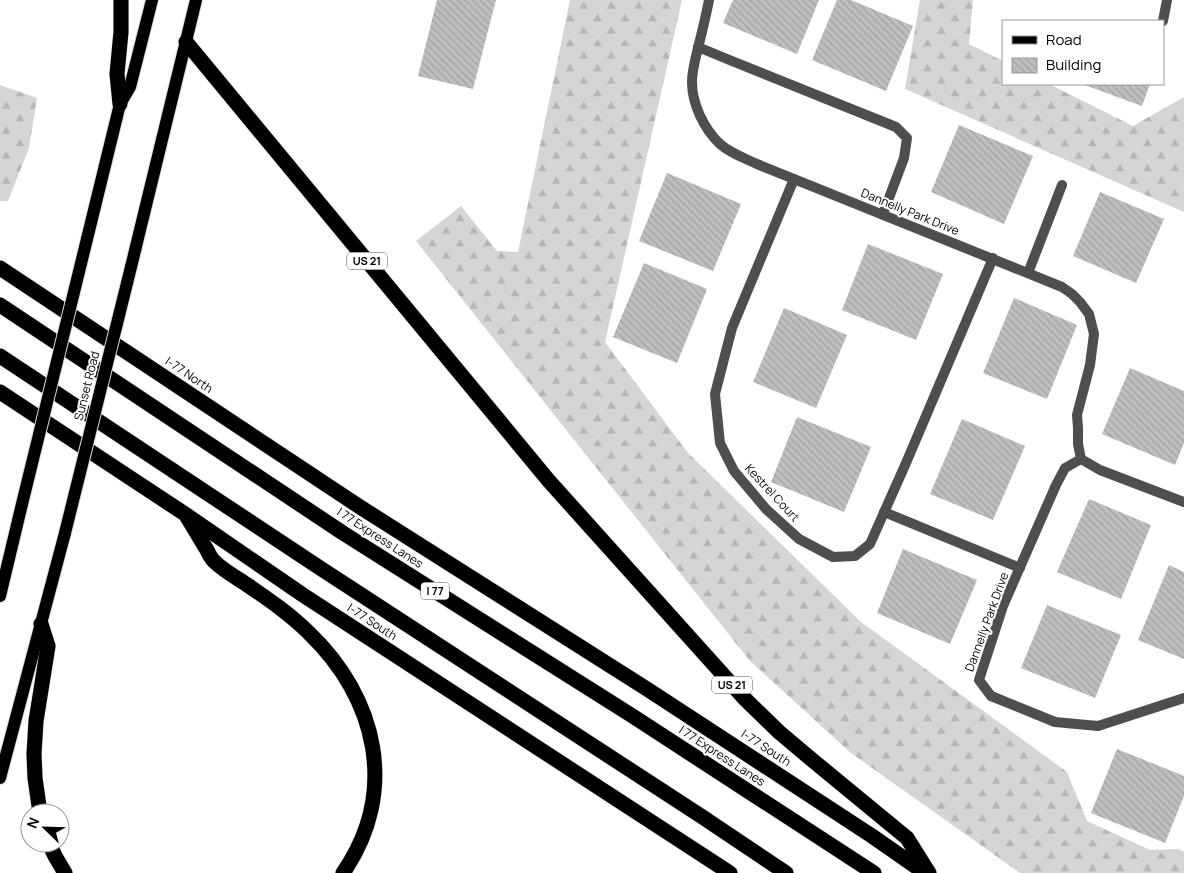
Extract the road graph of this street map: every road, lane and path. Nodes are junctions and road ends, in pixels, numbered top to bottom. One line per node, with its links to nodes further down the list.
1 (121, 0): 9 (highway)
2 (152, 0): 9 (main road)
3 (196, 0): 7 (main road, Sunset Road)
4 (709, 0): 8 (street, Dannelly Park Drive)
5 (1167, 0): 6 (street)
6 (1163, 20)
7 (186, 42): 26 (main road, Sunset Road, bridge); 37 (highway, US 21)
8 (698, 46): 10 (street, Dannelly Park Drive); 12 (street)
9 (120, 104): 25 (main road, bridge)
10 (794, 179): 12 (street, Dannelly Park Drive); 22 (street, Kestrel Court)
11 (1062, 185): 15 (street)
12 (883, 214): 13 (street, Dannelly Park Drive)
13 (993, 258): 15 (street, Dannelly Park Drive); 22 (street, Kestrel Court)
14 (0, 268): 21 (highway, I-77 North / I 77)
15 (1028, 273): 19 (street, Dannelly Park Drive)
16 (0, 305): 35 (highway, I 77 Express Lanes / I 77)
17 (0, 356): 34 (highway)
18 (0, 392): 23 (highway, I-77 South)
19 (1082, 459): 20 (street); 24 (street, Dannelly Park Drive)
20 (1184, 502)
21 (360, 507): 36 (highway, I-77 South / I 77)
22 (884, 512): 24 (street)
23 (185, 514): 32 (highway); 33 (highway, I-77 South)
24 (1020, 568): 27 (street, Dannelly Park Drive)
25 (0, 596)
26 (41, 624): 28 (main road, Sunset Road); 29 (highway)
27 (1184, 698)
28 (0, 778)
29 (39, 803)
30 (54, 853): 31 (highway)
31 (65, 873)
32 (343, 873)
33 (730, 873)
34 (786, 873)
35 (874, 873)
36 (924, 873)
37 (929, 873)

